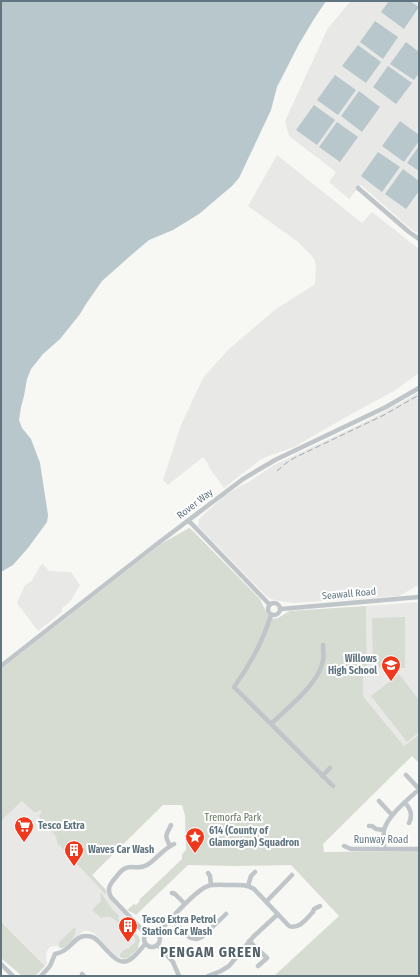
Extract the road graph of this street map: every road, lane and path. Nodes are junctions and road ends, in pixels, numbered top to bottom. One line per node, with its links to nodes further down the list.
1 (358, 188): 2 (street)
2 (419, 239)
3 (419, 388): 4 (street, Rover Way)
4 (189, 521): 6 (street); 10 (street, Rover Way)
5 (419, 597): 7 (street, Seawall Road)
6 (270, 605): 7 (street); 8 (street)
7 (281, 609): 8 (street)
8 (271, 615): 11 (street)
9 (323, 644): 11 (street)
10 (1, 666)
11 (271, 724): 13 (street)
12 (330, 768): 13 (street)
13 (322, 776): 15 (street)
14 (406, 776): 17 (street)
15 (333, 786)
16 (379, 801): 18 (street)
17 (405, 803): 18 (street); 19 (street)
18 (392, 815): 22 (street)
19 (409, 823)
20 (171, 825): 38 (street)
21 (369, 826): 22 (street)
22 (384, 830): 24 (street)
23 (344, 846): 24 (street, Runway Road)
24 (384, 849): 25 (street, Runway Road)
25 (419, 849)
26 (255, 872): 30 (street)
27 (208, 873): 29 (street)
28 (293, 874): 32 (street)
29 (211, 885): 30 (street); 33 (street)
30 (248, 886): 32 (street)
31 (172, 893): 33 (street)
32 (266, 902): 36 (street)
33 (185, 904): 37 (street)
34 (320, 906): 36 (street)
35 (226, 914): 37 (street)
36 (278, 914): 40 (street)
37 (171, 919): 39 (street)
38 (145, 933): 39 (street); 41 (street)
39 (158, 933): 42 (street)
40 (249, 941): 44 (street); 45 (street)
41 (145, 944): 42 (street); 47 (street)
42 (158, 945): 48 (street)
43 (1, 964): 46 (street)
44 (258, 966)
45 (222, 974): 49 (street)
46 (13, 976)
47 (41, 976)
48 (179, 976)
49 (208, 976)

